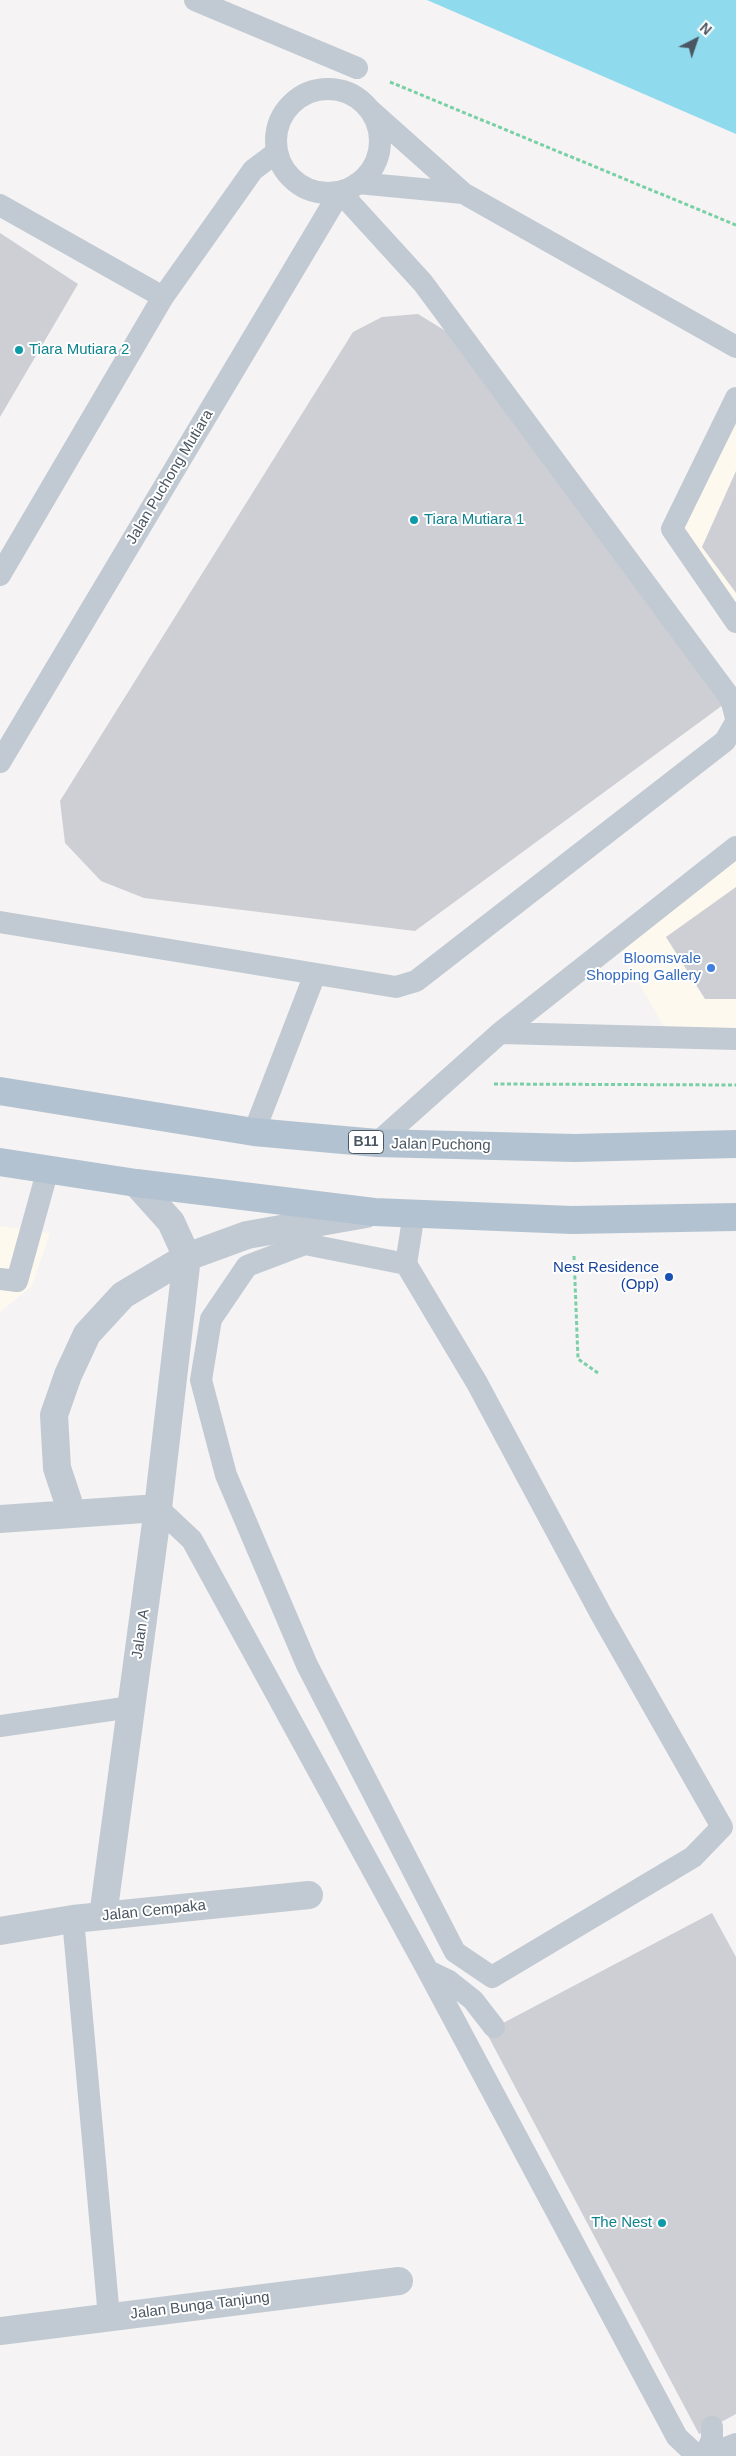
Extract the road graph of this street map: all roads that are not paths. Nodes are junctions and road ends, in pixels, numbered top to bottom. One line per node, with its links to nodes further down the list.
1 (195, 0): 2 (lane)
2 (356, 68)
3 (370, 110): 4 (lane); 5 (lane); 6 (lane)
4 (277, 152): 5 (lane); 8 (lane)
5 (349, 187): 6 (lane); 13 (lane); 15 (lane, Jalan Puchong Mutiara)
6 (463, 193): 9 (lane)
7 (0, 205): 8 (lane)
8 (164, 297): 11 (lane)
9 (736, 347)
10 (736, 398): 12 (lane)
11 (0, 575)
12 (736, 622)
13 (736, 718)
14 (736, 722): 18 (lane)
15 (0, 762)
16 (736, 847): 19 (lane)
17 (0, 922): 18 (lane)
18 (315, 974): 22 (lane)
19 (500, 1033): 20 (lane); 23 (lane)
20 (736, 1039)
21 (0, 1091): 22 (main road, Jalan Puchong / B11)
22 (254, 1132): 23 (main road, Jalan Puchong / B11)
23 (377, 1143): 24 (main road, Jalan Puchong / B11)
24 (736, 1144)
25 (0, 1162): 26 (main road)
26 (48, 1169): 27 (main road); 33 (lane)
27 (136, 1183): 28 (main road); 31 (street)
28 (374, 1212): 29 (main road); 31 (street)
29 (414, 1213): 30 (main road); 32 (lane)
30 (736, 1217)
31 (187, 1257): 35 (street, Jalan A); 37 (street)
32 (406, 1264): 34 (lane); 34 (lane)
33 (0, 1279)
34 (203, 1385): 35 (lane)
35 (172, 1389): 36 (street, Jalan A)
36 (158, 1508): 37 (street); 39 (street, Jalan A); 45 (lane)
37 (72, 1513): 38 (street)
38 (0, 1518)
39 (131, 1707): 40 (lane); 42 (street, Jalan A)
40 (0, 1726)
41 (309, 1895): 42 (street, Jalan Cempaka)
42 (104, 1916): 43 (street, Jalan Cempaka)
43 (73, 1919): 44 (street, Jalan Cempaka); 48 (lane)
44 (0, 1931)
45 (428, 1971): 46 (lane); 52 (lane)
46 (494, 2027)
47 (399, 2281): 48 (street, Jalan Bunga Tanjung)
48 (110, 2317): 49 (street, Jalan Bunga Tanjung)
49 (0, 2331)
50 (712, 2427): 52 (lane)
51 (736, 2444): 52 (lane)
52 (705, 2456)

